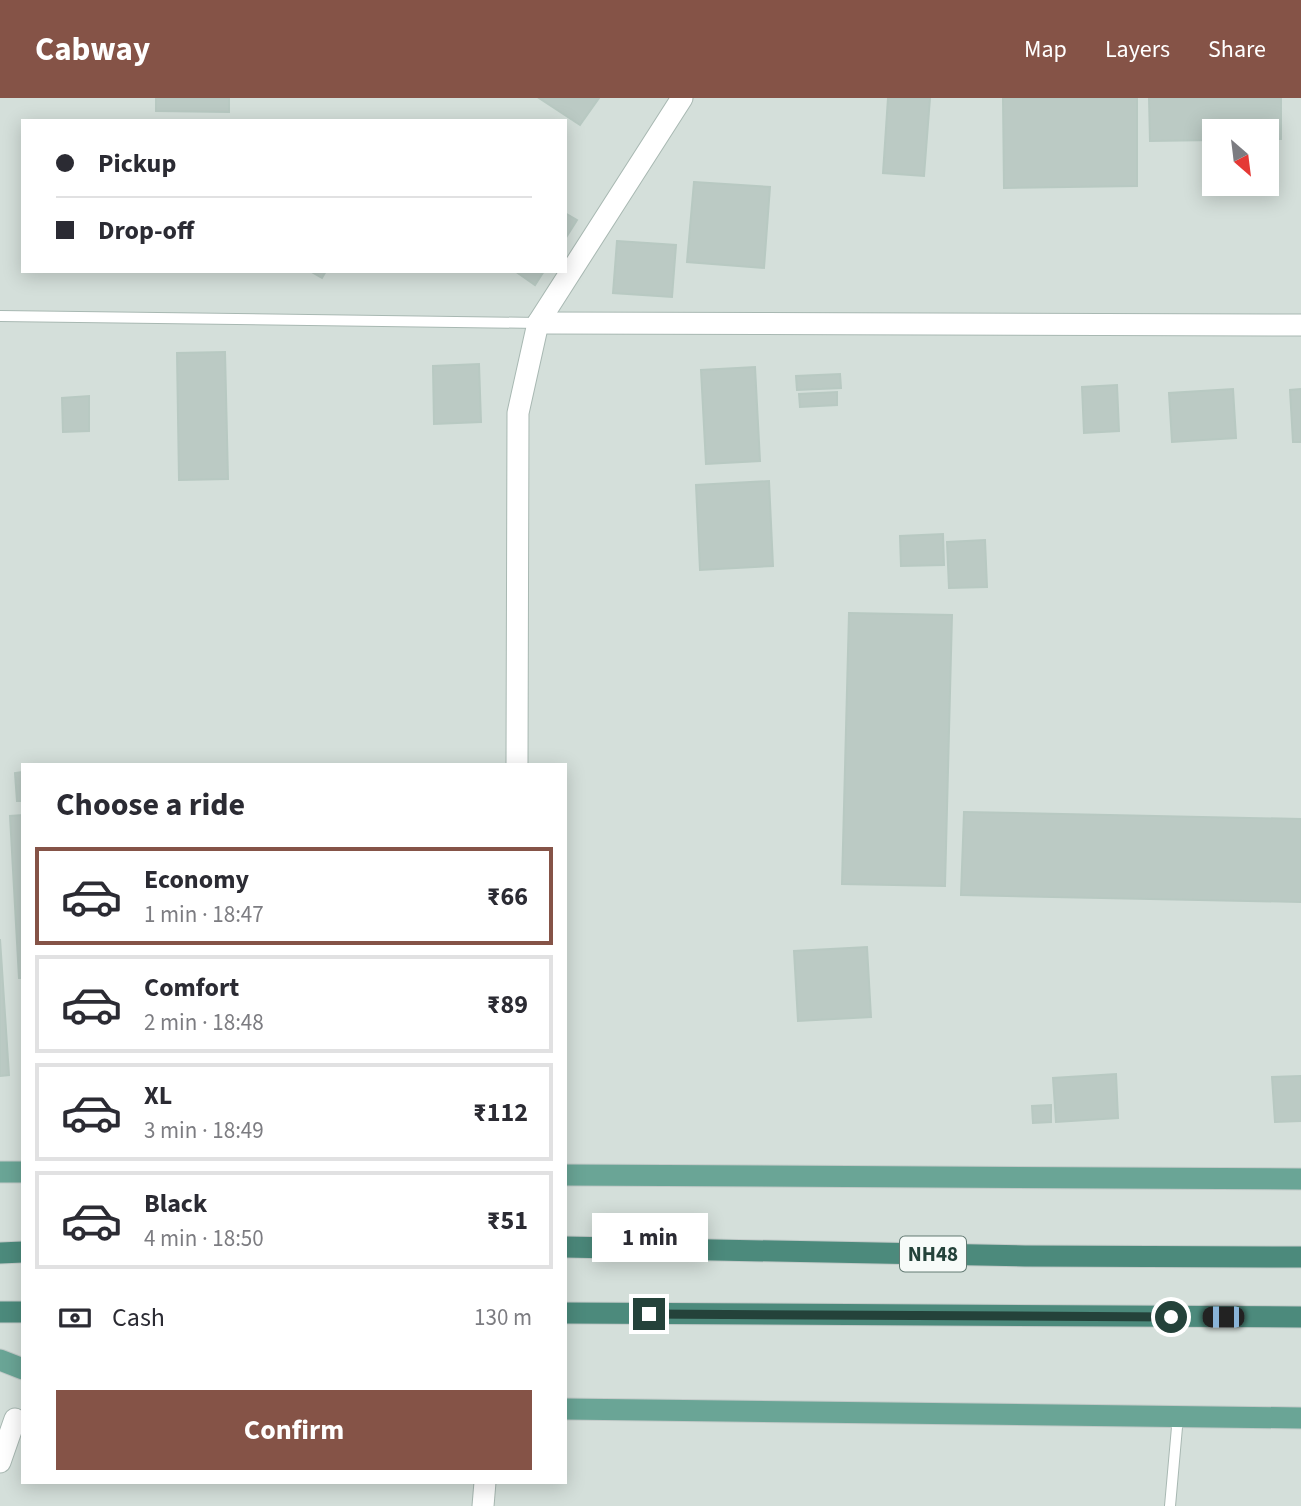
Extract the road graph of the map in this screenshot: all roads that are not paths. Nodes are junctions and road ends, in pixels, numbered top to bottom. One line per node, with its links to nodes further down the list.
1 (682, 98): 3 (street)
2 (0, 316): 3 (lane)
3 (538, 323): 4 (street); 5 (street)
4 (1301, 325)
5 (517, 763)
6 (0, 1172): 7 (main road)
7 (21, 1172)
8 (567, 1175): 9 (main road)
9 (1301, 1179)
10 (567, 1247): 13 (highway, NH48)
11 (21, 1252): 12 (highway)
12 (0, 1253)
13 (1301, 1257)
14 (0, 1312): 15 (highway)
15 (21, 1312)
16 (567, 1313): 17 (highway)
17 (1301, 1317)
18 (0, 1360): 19 (main road)
19 (21, 1368)
20 (567, 1409): 21 (main road)
21 (1178, 1416): 22 (main road); 27 (lane)
22 (1301, 1418)
23 (13, 1419): 24 (street)
24 (0, 1462)
25 (485, 1484): 26 (street)
26 (483, 1506)
27 (1170, 1506)

